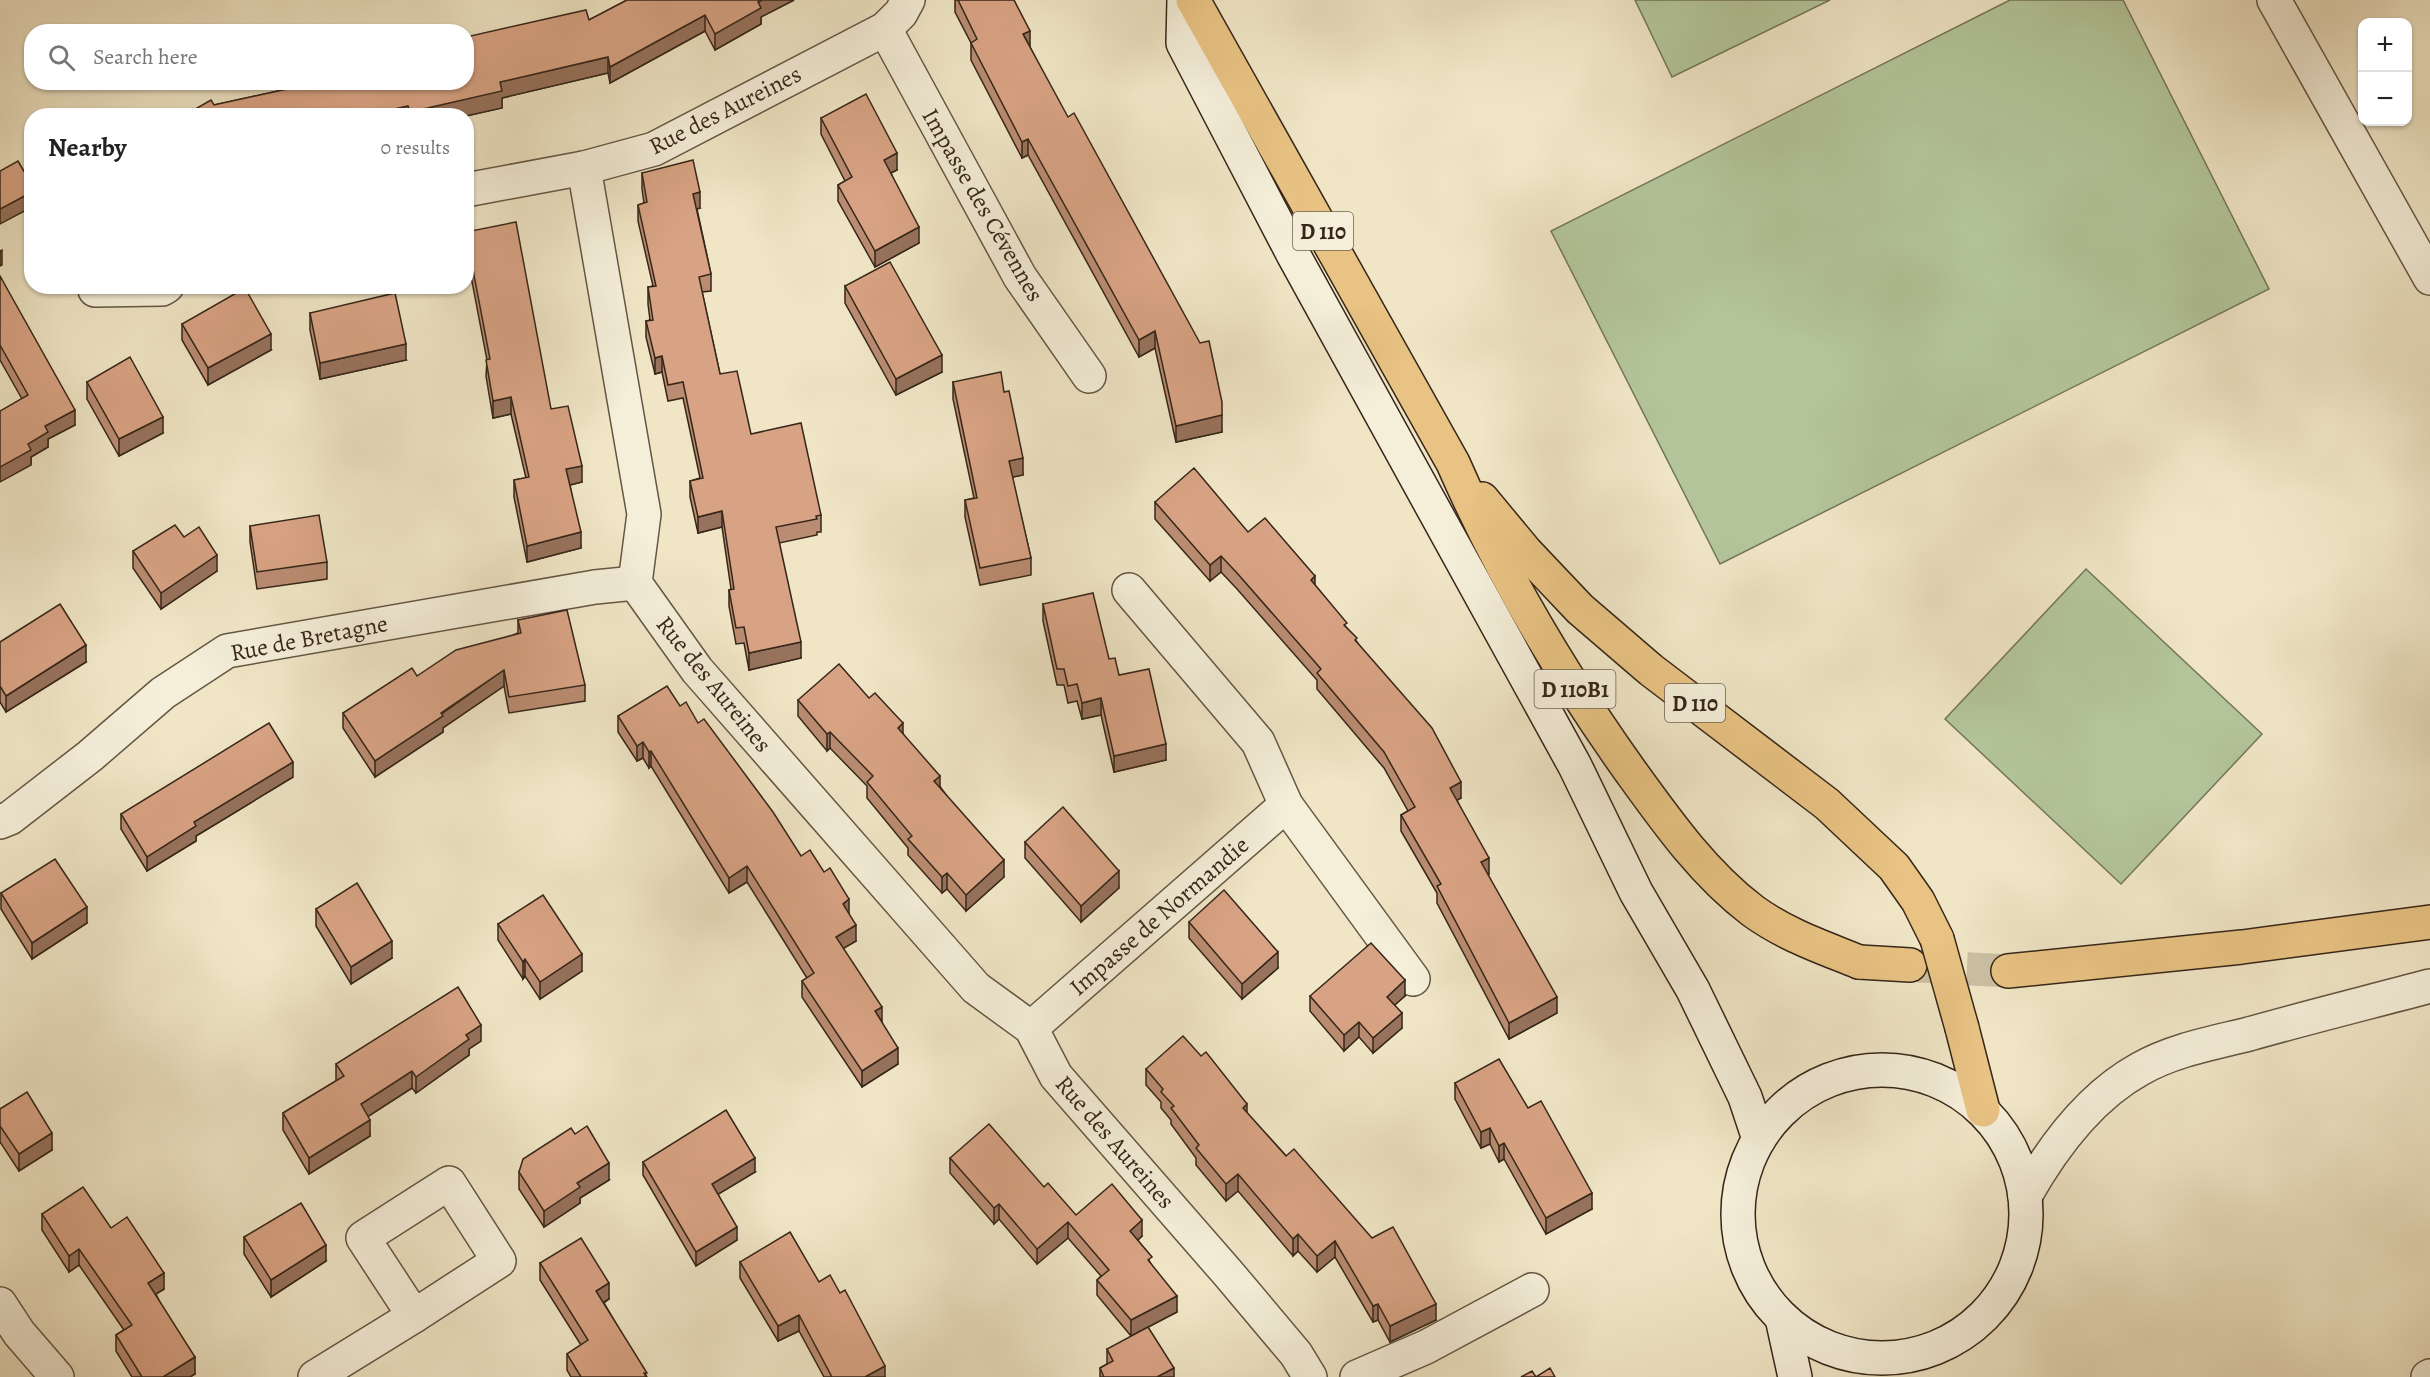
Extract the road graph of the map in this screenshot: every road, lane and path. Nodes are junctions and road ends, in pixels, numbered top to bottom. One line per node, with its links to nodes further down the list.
1 (908, 0): 5 (street, Rue des Aureines)
2 (1184, 0): 22 (street, D 110)
3 (1193, 0): 10 (main road, D 110)
4 (2274, 0): 8 (street)
5 (885, 29): 6 (street, Rue des Aureines); 9 (street, Impasse des Cévennes)
6 (585, 168): 7 (street, Rue des Aureines); 11 (street)
7 (474, 189)
8 (2430, 278)
9 (1089, 376)
10 (1453, 462): 16 (main road, D 110B1); 21 (main road, D 110, bridge)
11 (635, 583): 14 (street, Rue de Bretagne); 20 (street, Rue des Aureines)
12 (1129, 590): 13 (street)
13 (1286, 805): 18 (street); 20 (street, Impasse de Normandie)
14 (0, 822)
15 (2430, 922): 17 (main road)
16 (1910, 965)
17 (2008, 971)
18 (1413, 979)
19 (2430, 986): 23 (street)
20 (1031, 1028): 31 (street, Rue des Aureines)
21 (1983, 1110): 22 (street); 23 (street)
22 (1759, 1139): 27 (street)
23 (2025, 1196): 28 (street)
24 (1532, 1290): 32 (street)
25 (0, 1304): 29 (street)
26 (414, 1316): 30 (street)
27 (1782, 1318): 28 (street); 33 (street)
28 (1908, 1366)
29 (57, 1377)
30 (315, 1377)
31 (1310, 1377)
32 (1357, 1377)
33 (1795, 1377)

